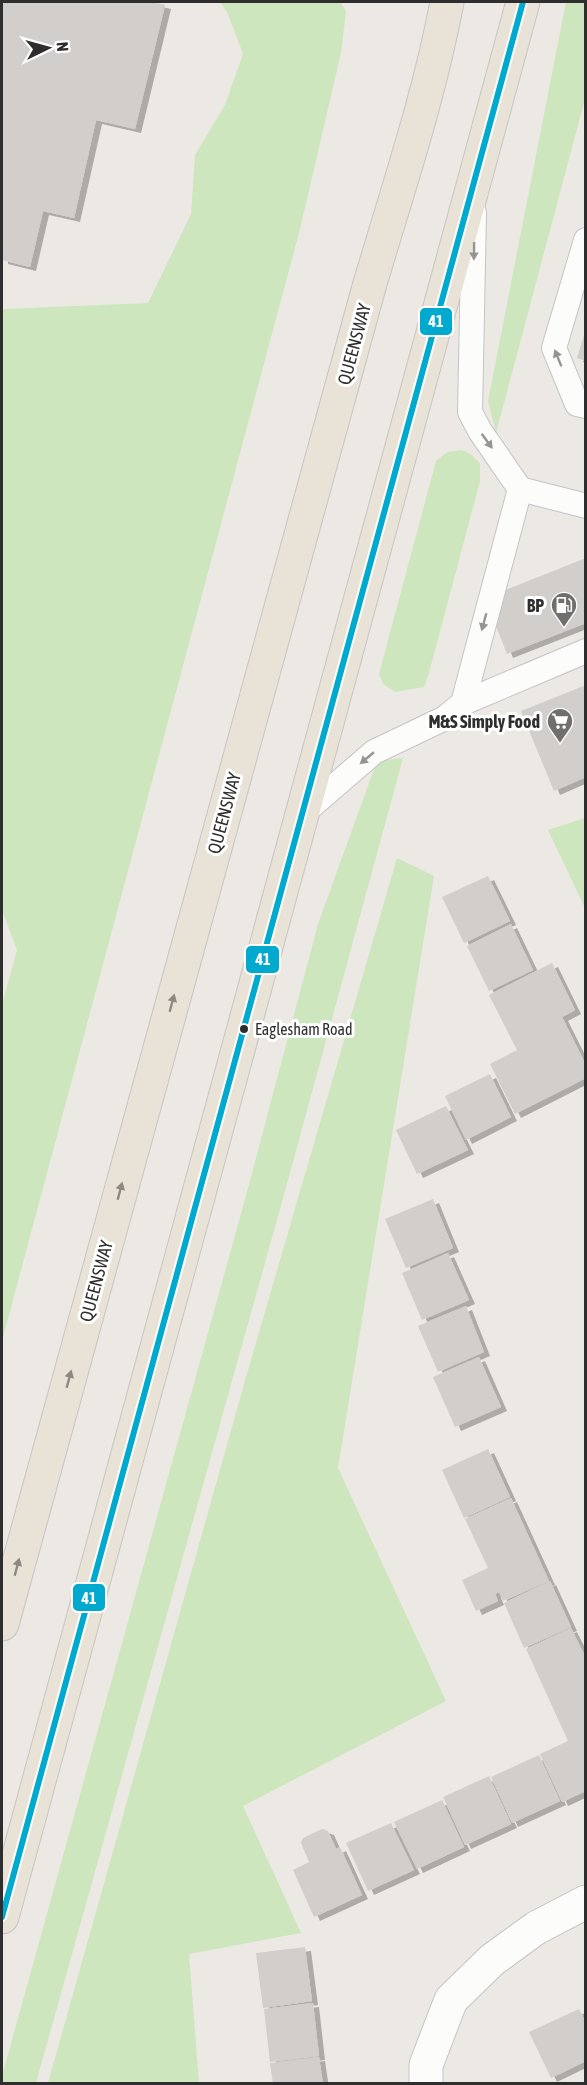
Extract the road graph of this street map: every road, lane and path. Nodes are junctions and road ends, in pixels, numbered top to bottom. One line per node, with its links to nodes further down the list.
1 (447, 2): 11 (highway, QUEENSWAY, one-way to 1)
2 (523, 2): 3 (highway)
3 (475, 172): 6 (lane, one-way to 6); 10 (highway)
4 (585, 240): 5 (lane, one-way to 4)
5 (585, 406)
6 (520, 489): 7 (lane); 9 (lane, one-way to 9)
7 (585, 506)
8 (585, 651): 9 (lane)
9 (463, 702): 10 (lane, one-way to 10)
10 (300, 816): 13 (highway)
11 (2, 1624)
12 (585, 1902): 14 (street)
13 (2, 1917)
14 (426, 2084)

